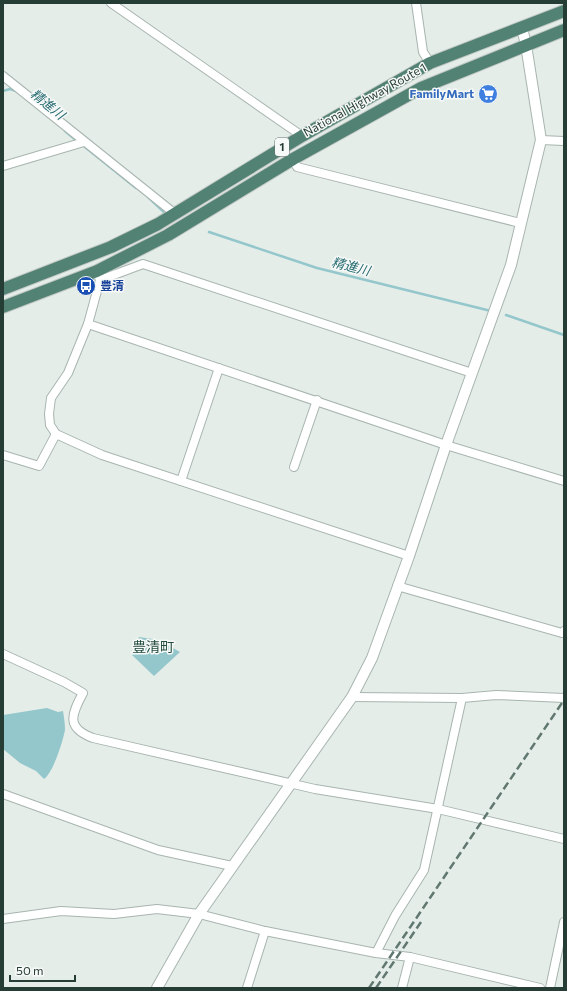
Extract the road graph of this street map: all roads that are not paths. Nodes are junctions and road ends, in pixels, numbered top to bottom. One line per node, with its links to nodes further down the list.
1 (111, 3): 9 (street)
2 (416, 3): 7 (street)
3 (564, 11): 4 (highway, National Highway Route 1 / 1)
4 (522, 28): 6 (street); 7 (highway, National Highway Route 1 / 1)
5 (564, 30): 6 (highway, National Highway Route 1 / 1)
6 (526, 44): 10 (street); 13 (highway, National Highway Route 1 / 1)
7 (430, 63): 9 (highway, National Highway Route 1 / 1)
8 (3, 76): 12 (street)
9 (302, 136): 15 (highway, National Highway Route 1 / 1)
10 (541, 140): 11 (street); 16 (street)
11 (564, 141)
12 (84, 142): 14 (street); 15 (street)
13 (293, 159): 16 (street); 17 (highway, National Highway Route 1 / 1)
14 (3, 166)
15 (174, 213): 18 (highway, National Highway Route 1 / 1)
16 (520, 223): 22 (street)
17 (99, 275): 19 (highway, National Highway Route 1 / 1); 20 (street); 22 (street)
18 (3, 289)
19 (3, 307)
20 (88, 324): 21 (street); 24 (street)
21 (219, 368): 23 (street); 28 (street)
22 (472, 373): 25 (street)
23 (317, 400): 25 (street); 27 (street)
24 (56, 434): 26 (street); 28 (street)
25 (446, 445): 29 (street); 30 (street)
26 (3, 455)
27 (294, 467)
28 (180, 481): 30 (street)
29 (564, 481)
30 (409, 556): 31 (street)
31 (397, 586): 32 (street); 34 (street)
32 (564, 631)
33 (3, 654): 37 (street)
34 (352, 697): 35 (street); 37 (street)
35 (462, 698): 36 (street); 39 (street)
36 (564, 698)
37 (291, 782): 39 (street); 41 (street)
38 (3, 794): 41 (street)
39 (438, 809): 40 (street); 46 (street)
40 (564, 839)
41 (232, 866): 42 (street)
42 (199, 914): 43 (street); 45 (street); 48 (street)
43 (3, 919)
44 (564, 922): 52 (street)
45 (265, 931): 46 (street); 49 (street)
46 (376, 953): 47 (street)
47 (410, 957): 50 (street); 51 (street)
48 (157, 988)
49 (247, 988)
50 (402, 988)
51 (540, 988)
52 (550, 988)

